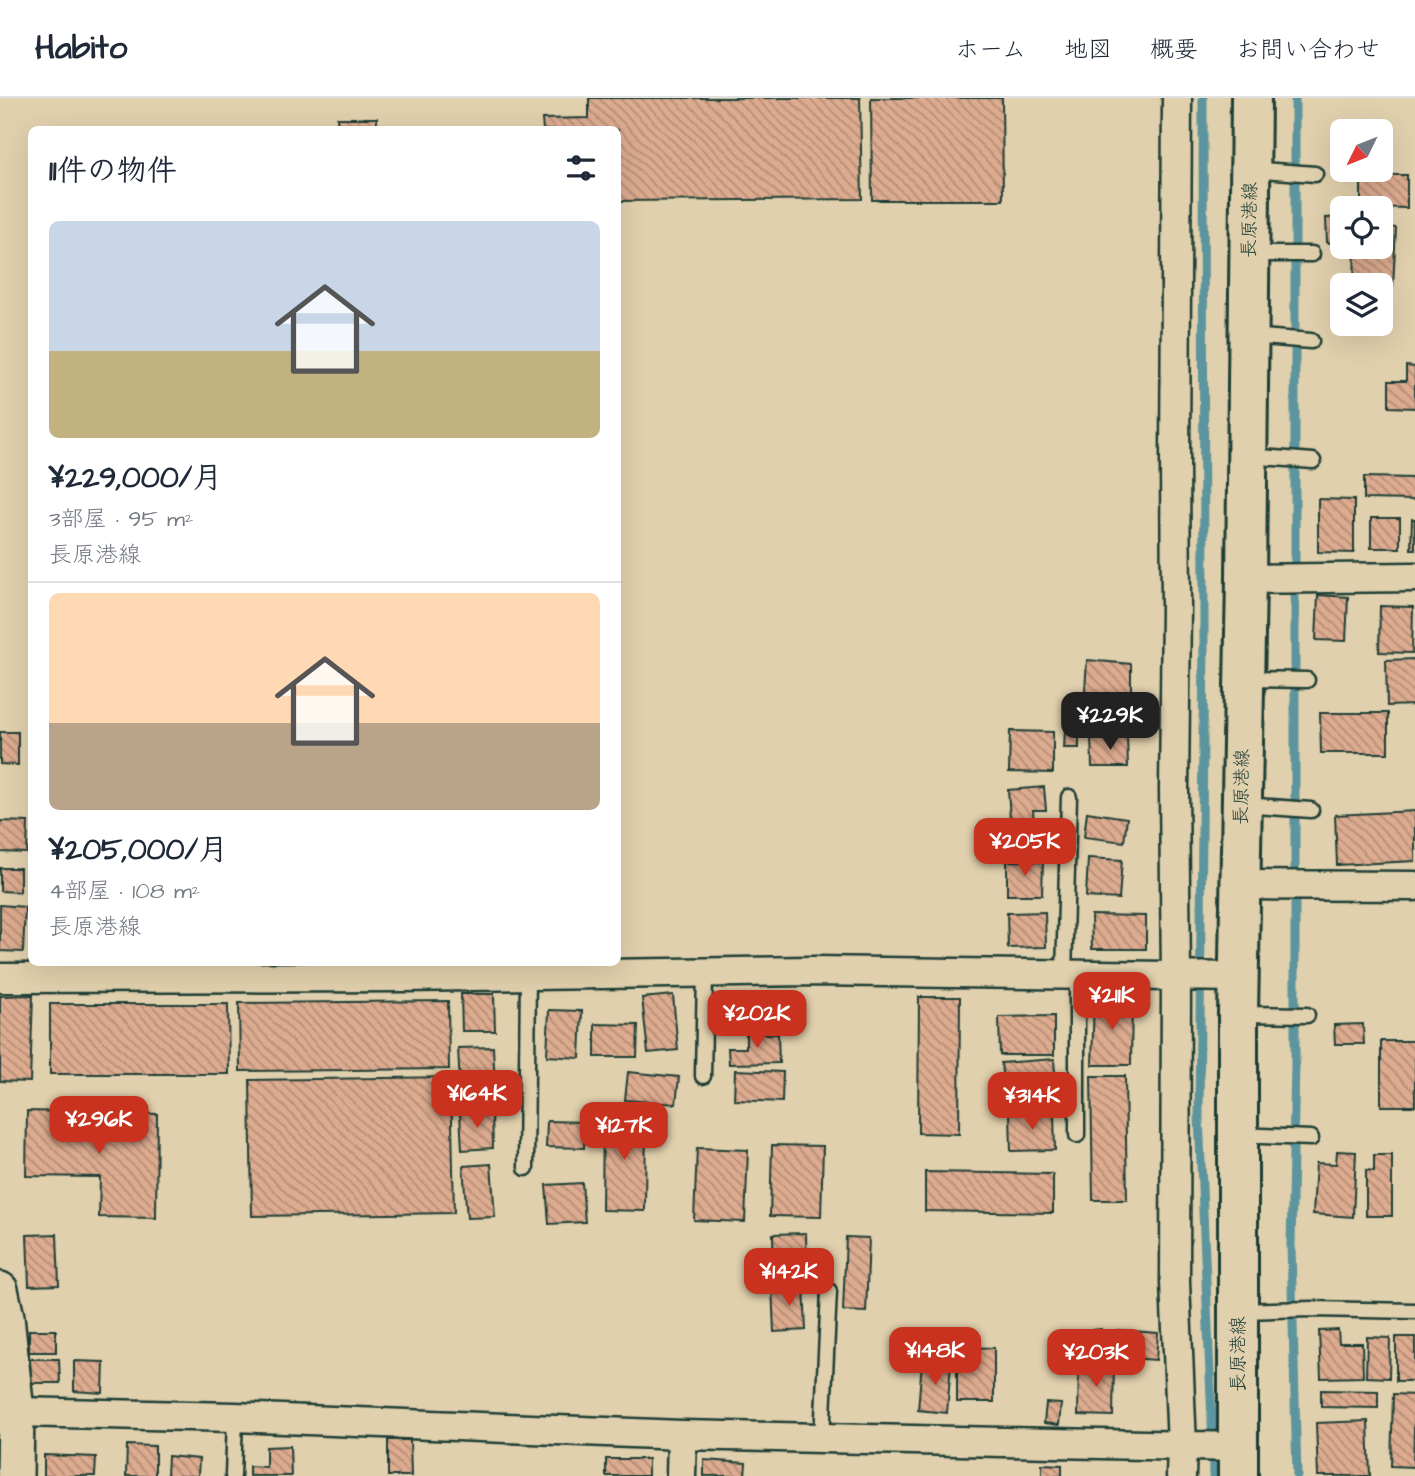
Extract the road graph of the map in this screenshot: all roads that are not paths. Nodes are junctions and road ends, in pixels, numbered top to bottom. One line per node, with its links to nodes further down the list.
1 (1177, 98): 24 (street)
2 (1251, 98): 3 (main road, 長原港線)
3 (1250, 169): 4 (lane); 5 (main road, 長原港線)
4 (1315, 174)
5 (1249, 254): 6 (lane); 7 (main road, 長原港線)
6 (1312, 254)
7 (1248, 336): 8 (lane); 9 (main road, 長原港線)
8 (1311, 341)
9 (1247, 456): 10 (lane); 12 (main road, 長原港線)
10 (1312, 461)
11 (1415, 577): 12 (street)
12 (1246, 579): 13 (main road, 長原港線)
13 (1244, 679): 14 (lane); 16 (main road, 長原港線)
14 (1307, 680)
15 (1069, 797): 22 (lane)
16 (1242, 805): 17 (lane); 18 (main road, 長原港線)
17 (1311, 810)
18 (1240, 885): 19 (street); 25 (main road, 長原港線)
19 (1415, 886)
20 (119, 970): 23 (street); 26 (street)
21 (705, 972): 22 (street); 23 (street); 29 (lane)
22 (1071, 974): 24 (street); 30 (lane)
23 (528, 975): 33 (lane)
24 (1177, 976): 25 (street); 42 (street)
25 (1239, 977): 27 (main road, 長原港線)
26 (0, 978)
27 (1238, 1014): 28 (lane); 31 (main road, 長原港線)
28 (1307, 1015)
29 (703, 1076)
30 (1077, 1135)
31 (1238, 1135): 32 (lane); 36 (main road, 長原港線)
32 (1311, 1139)
33 (526, 1168)
34 (0, 1290): 38 (street)
35 (829, 1291): 41 (lane)
36 (1238, 1311): 37 (lane); 43 (main road, 長原港線)
37 (1415, 1311)
38 (16, 1412): 39 (street); 44 (street)
39 (235, 1417): 40 (street); 45 (lane)
40 (682, 1434): 41 (street); 46 (street)
41 (822, 1438): 42 (street)
42 (1182, 1446): 43 (street); 47 (street)
43 (1238, 1462)
44 (15, 1476)
45 (233, 1476)
46 (681, 1476)
47 (1181, 1476)

